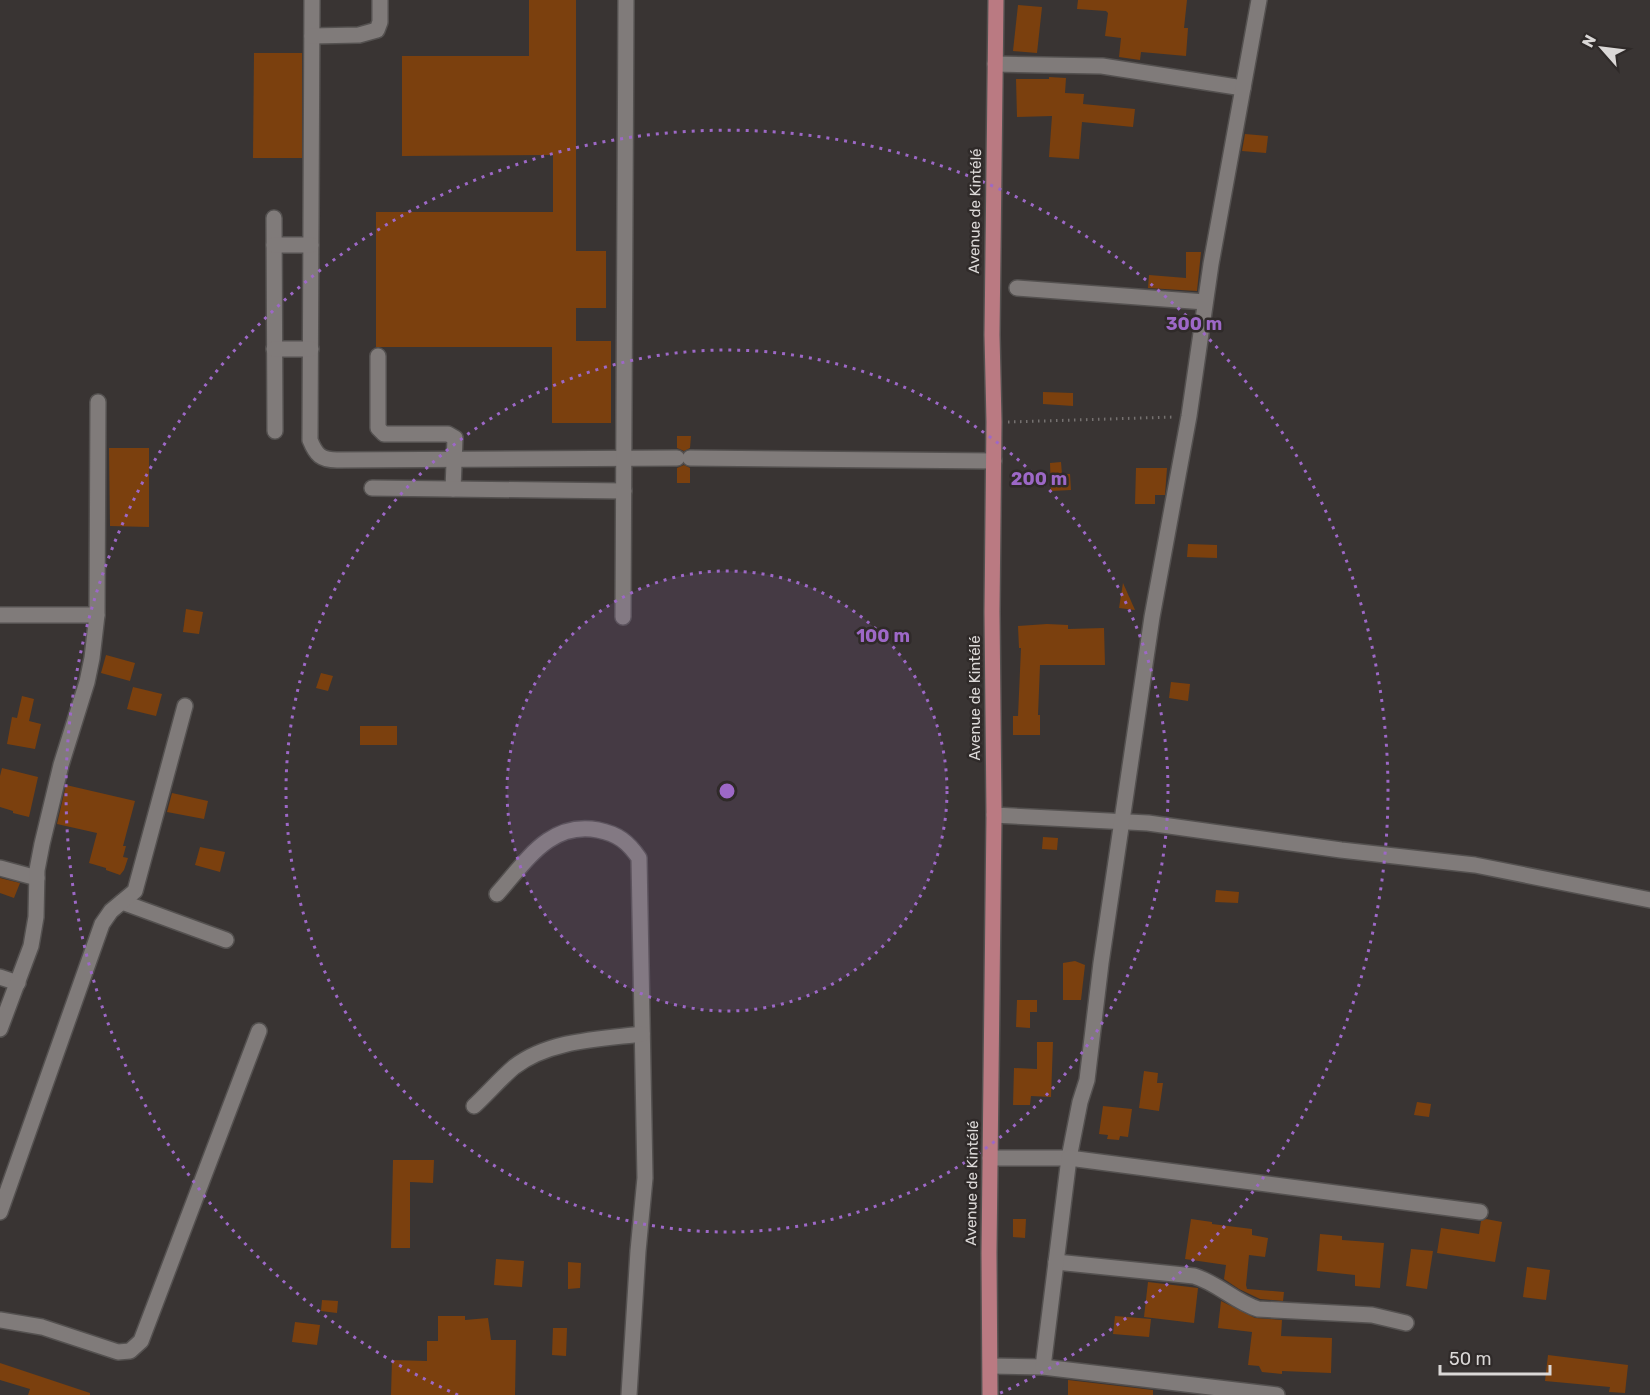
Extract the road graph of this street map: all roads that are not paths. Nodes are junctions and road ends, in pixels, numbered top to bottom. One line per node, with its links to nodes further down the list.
1 (312, 0): 6 (street)
2 (380, 0): 6 (street)
3 (626, 0): 19 (street)
4 (996, 0): 7 (main road, Avenue de Kintélé)
5 (1259, 0): 8 (street)
6 (312, 36): 11 (street)
7 (995, 64): 8 (street); 21 (main road, Avenue de Kintélé)
8 (1243, 88): 13 (street)
9 (274, 218): 10 (street)
10 (274, 245): 11 (street); 15 (street)
11 (311, 245): 14 (street)
12 (1017, 288): 13 (street)
13 (1205, 302): 30 (street)
14 (310, 348): 15 (street); 20 (street)
15 (274, 349): 18 (street)
16 (378, 356): 20 (street)
17 (98, 402): 26 (street)
18 (275, 431)
19 (624, 458): 20 (street); 21 (street); 24 (street)
20 (454, 459): 23 (street)
21 (994, 461): 29 (main road, Avenue de Kintélé)
22 (372, 488): 23 (street)
23 (453, 489): 24 (street)
24 (624, 491): 27 (street)
25 (0, 615): 26 (street)
26 (97, 615): 32 (street)
27 (623, 617)
28 (185, 706): 35 (street)
29 (994, 815): 30 (street); 43 (main road, Avenue de Kintélé)
30 (1123, 821): 34 (street); 44 (street)
31 (0, 868): 32 (street)
32 (37, 878): 38 (street)
33 (497, 894): 41 (street)
34 (1650, 900)
35 (122, 902): 36 (street); 45 (street)
36 (226, 940)
37 (0, 977): 38 (street)
38 (18, 983): 39 (street)
39 (0, 1029)
40 (259, 1032): 48 (street)
41 (642, 1034): 42 (street); 52 (street)
42 (474, 1106)
43 (990, 1158): 44 (street); 50 (main road, Avenue de Kintélé)
44 (1069, 1158): 46 (street); 47 (street)
45 (0, 1212)
46 (1479, 1212)
47 (1056, 1262): 49 (street); 51 (street)
48 (0, 1320)
49 (1406, 1323)
50 (991, 1366): 51 (street); 53 (main road, Avenue de Kintélé)
51 (1043, 1367): 54 (street)
52 (629, 1395)
53 (990, 1395)
54 (1277, 1395)

